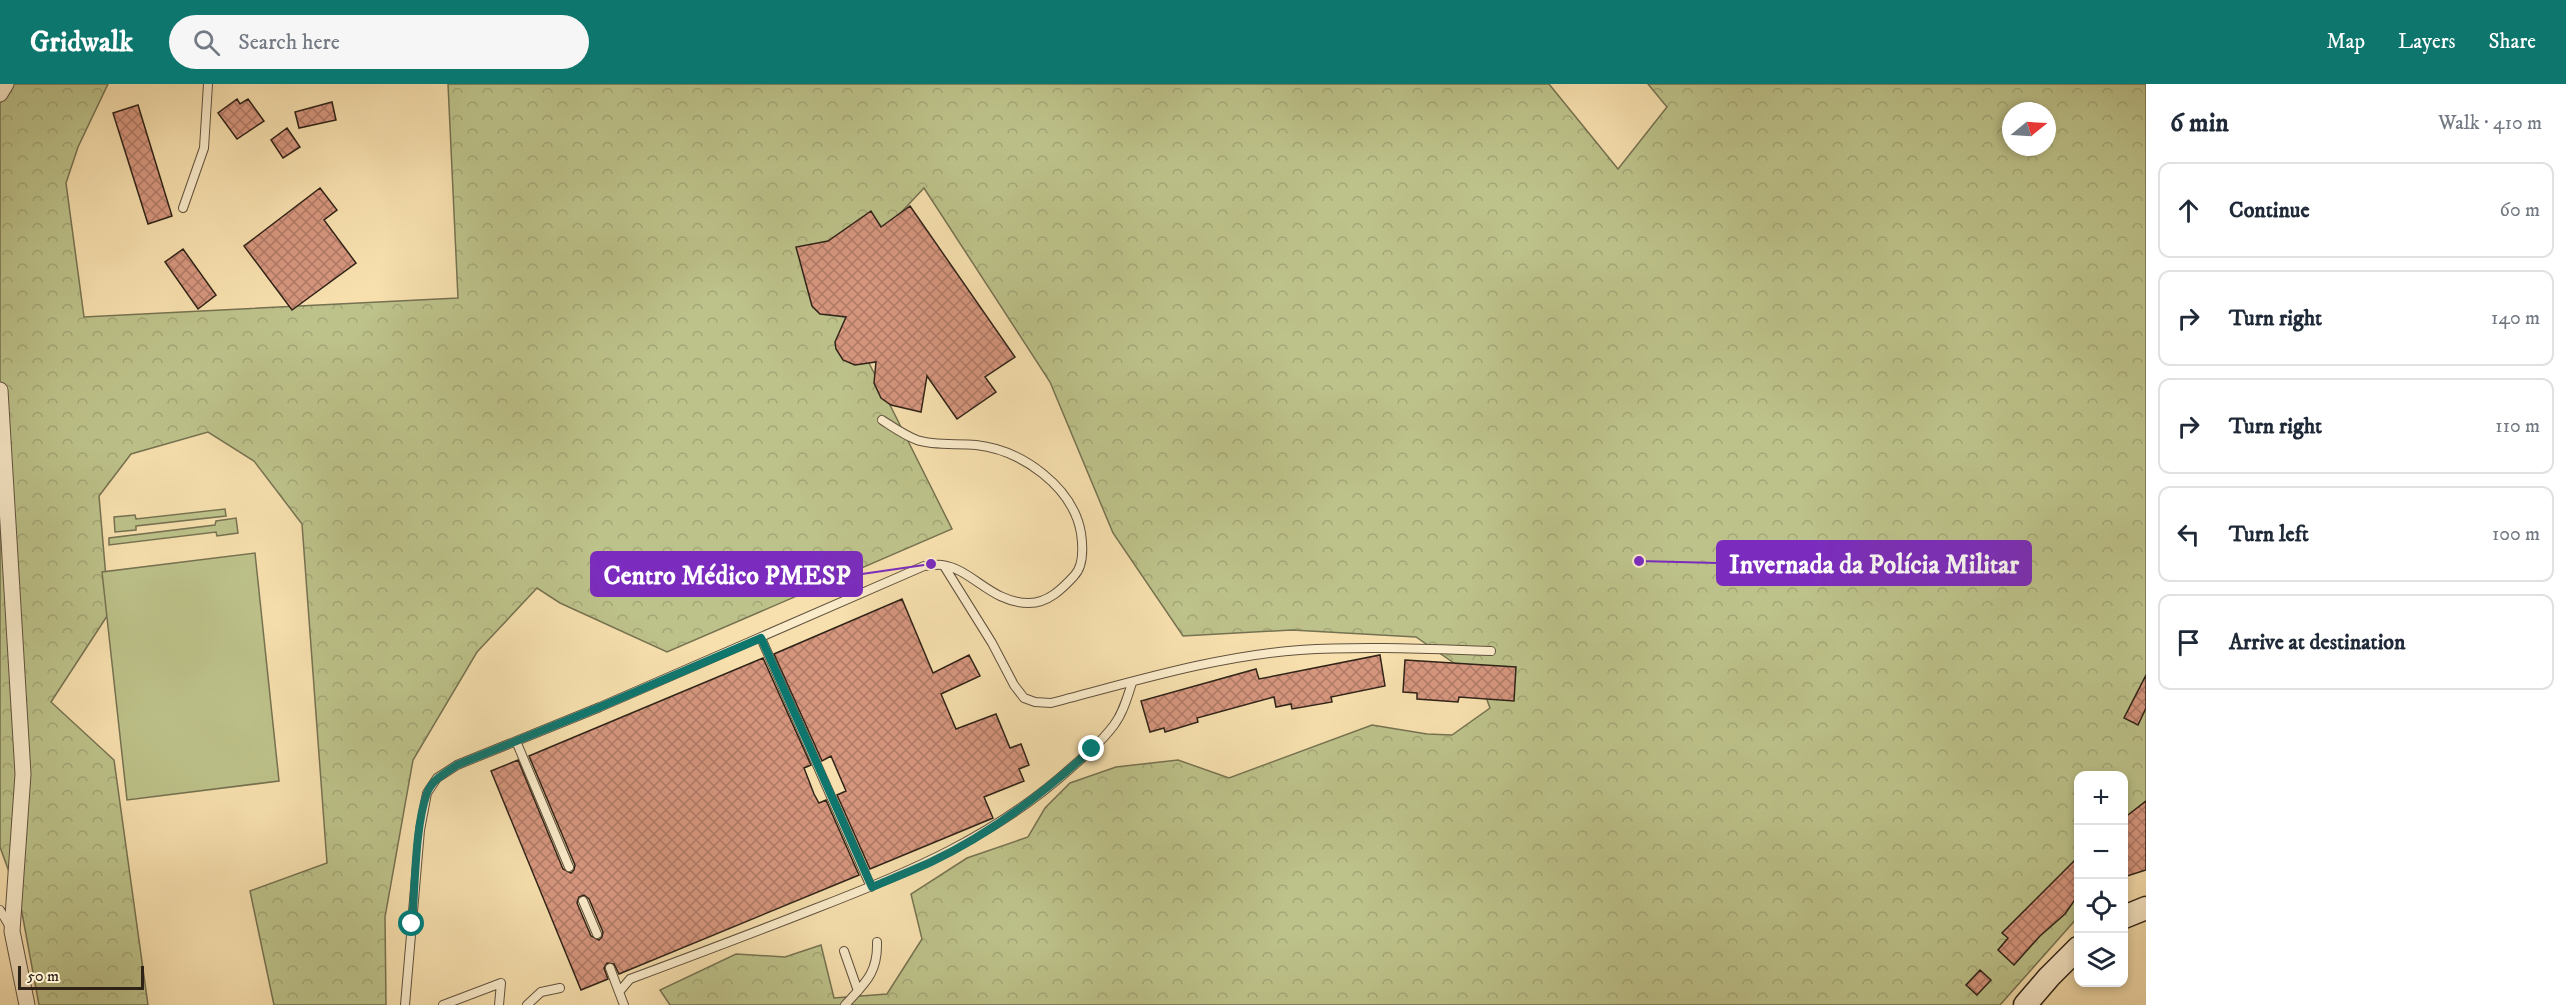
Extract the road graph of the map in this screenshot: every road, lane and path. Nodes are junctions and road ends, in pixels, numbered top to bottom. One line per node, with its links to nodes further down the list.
1 (6, 84): 3 (street)
2 (208, 84): 4 (lane)
3 (0, 93)
4 (183, 208)
5 (0, 390): 18 (street)
6 (882, 420): 7 (lane)
7 (943, 565): 8 (lane); 10 (lane)
8 (761, 638): 11 (lane); 13 (lane)
9 (1491, 651): 10 (lane)
10 (1132, 683): 13 (lane)
11 (516, 741): 12 (lane); 28 (lane)
12 (568, 867)
13 (872, 887): 26 (lane)
14 (583, 901): 19 (lane)
15 (2146, 908): 17 (main road)
16 (0, 910): 18 (lane)
17 (2128, 915)
18 (12, 931): 27 (street)
19 (597, 934)
20 (877, 942): 25 (lane)
21 (843, 951): 25 (lane)
22 (2074, 953): 34 (main road)
23 (610, 968): 26 (lane)
24 (560, 988): 31 (lane)
25 (858, 991): 33 (lane)
26 (619, 992): 32 (lane)
27 (27, 1005)
28 (405, 1005)
29 (444, 1005): 30 (lane)
30 (499, 1005)
31 (527, 1005)
32 (624, 1005)
33 (845, 1005)
34 (2025, 1005)

